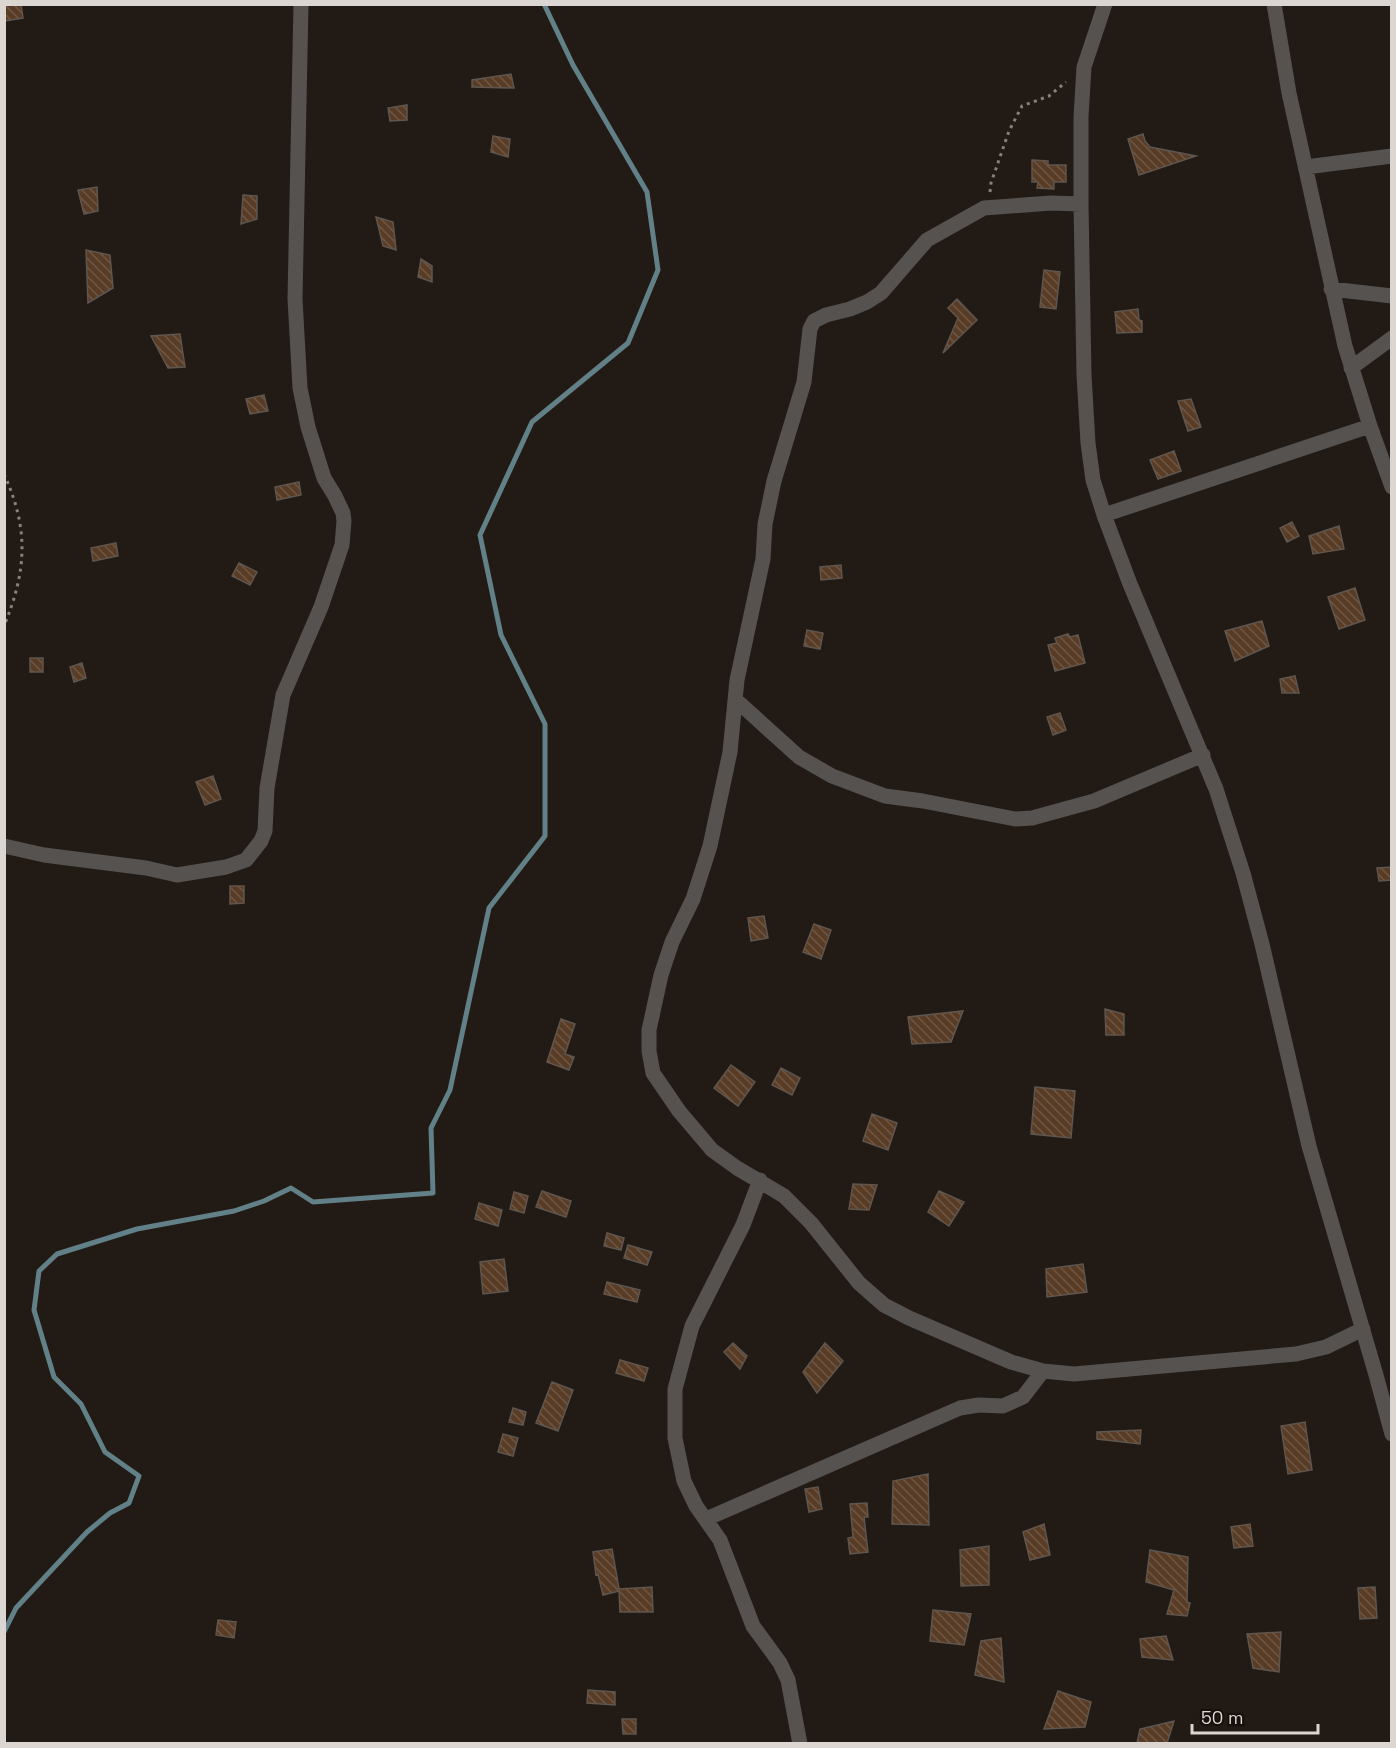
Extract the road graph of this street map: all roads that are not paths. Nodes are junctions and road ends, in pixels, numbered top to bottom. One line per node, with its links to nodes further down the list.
1 (301, 4): 16 (street)
2 (1105, 4): 6 (street)
3 (1274, 4): 5 (street)
4 (1392, 156): 5 (street)
5 (1306, 167): 7 (street)
6 (1081, 204): 13 (street); 14 (street)
7 (1332, 289): 8 (street); 10 (street)
8 (1392, 296)
9 (1392, 338): 10 (street)
10 (1351, 368): 11 (street)
11 (1370, 426): 12 (street); 13 (street)
12 (1392, 487)
13 (1104, 515): 15 (street)
14 (736, 700): 15 (street); 17 (street)
15 (1203, 755): 18 (street)
16 (4, 846)
17 (760, 1180): 19 (street); 21 (street)
18 (1363, 1329): 19 (street); 20 (street)
19 (1043, 1371): 21 (street)
20 (1392, 1434)
21 (706, 1519): 22 (street)
22 (800, 1743)

